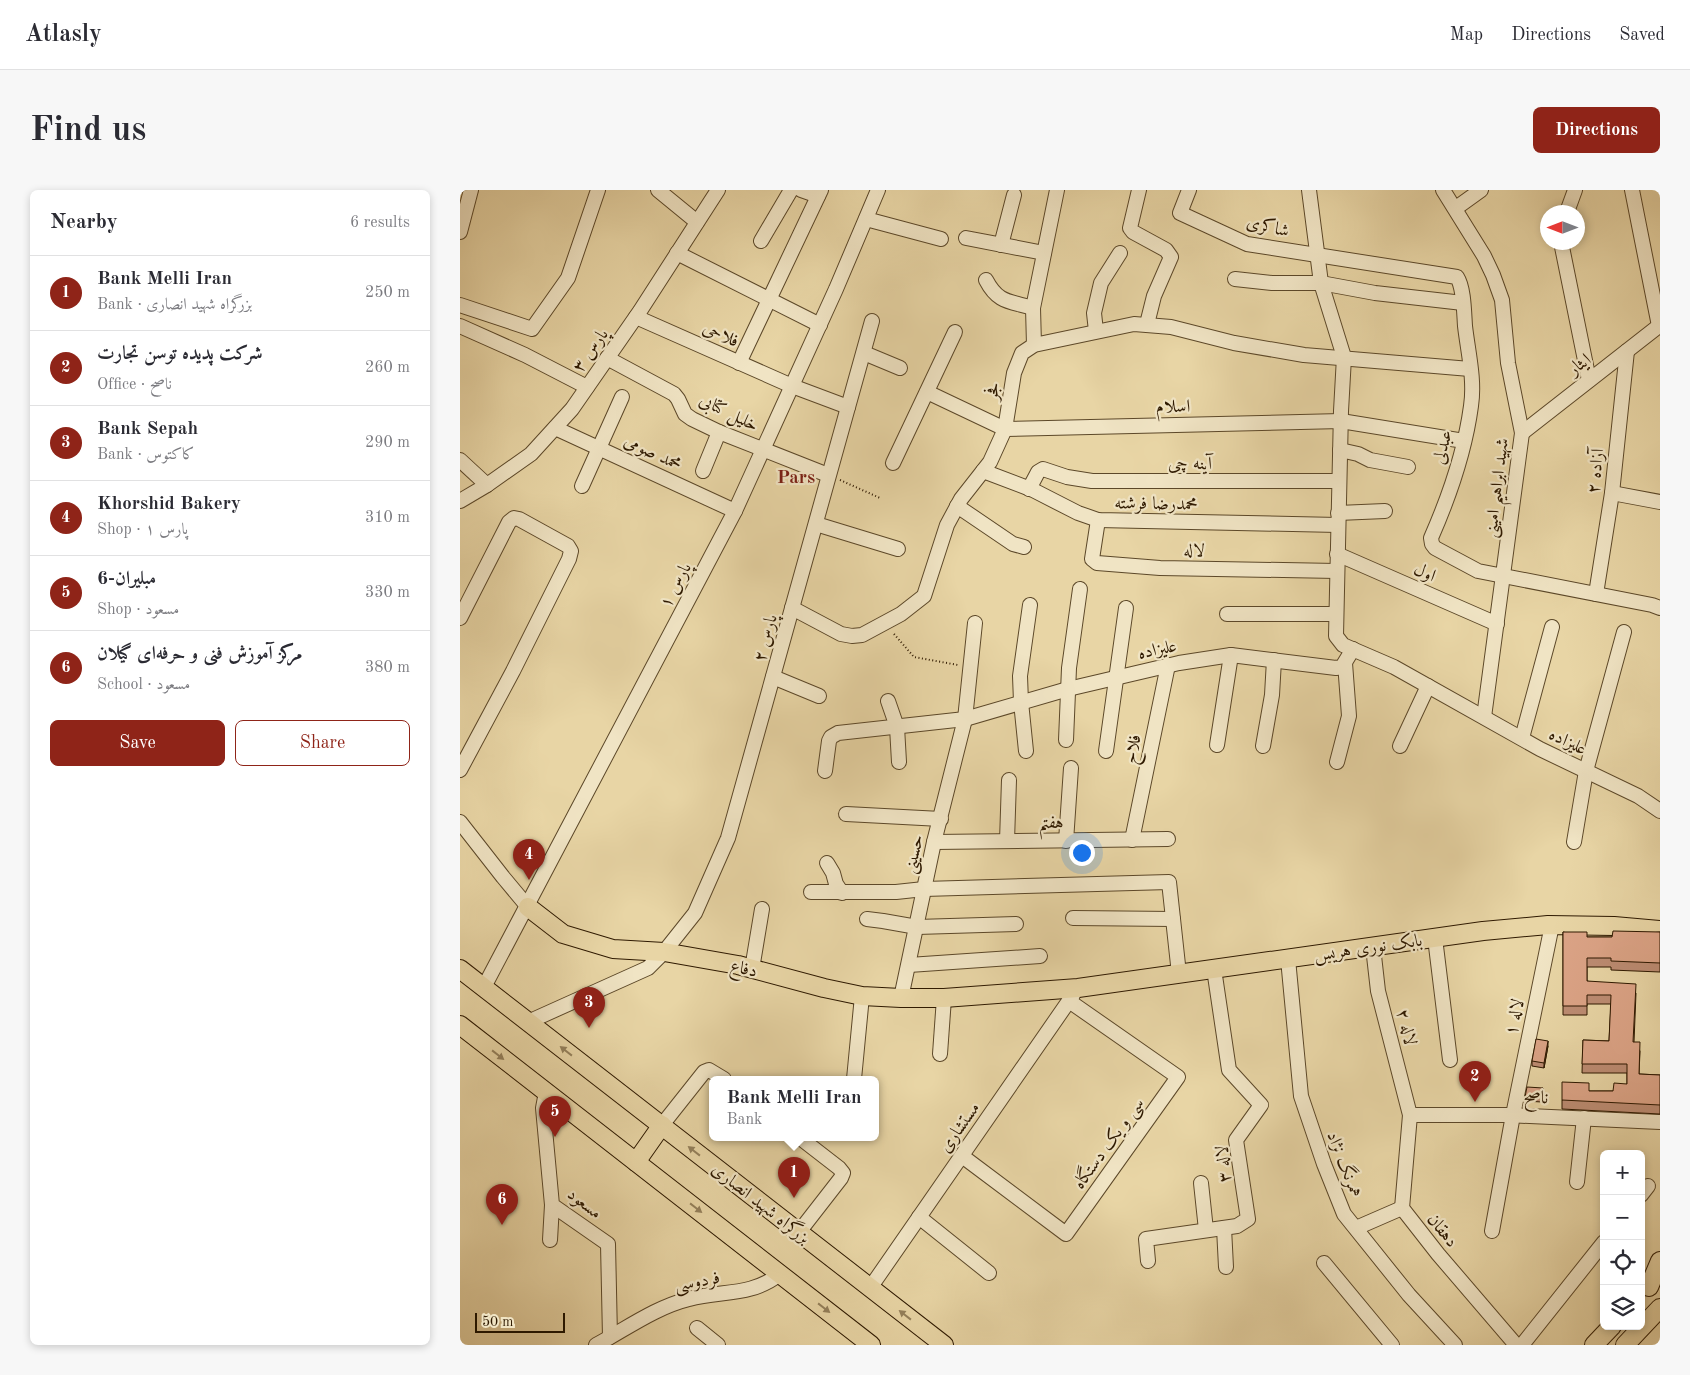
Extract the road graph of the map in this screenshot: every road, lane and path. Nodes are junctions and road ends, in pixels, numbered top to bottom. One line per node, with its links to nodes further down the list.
1 (471, 190): 22 (street)
2 (598, 190): 37 (street)
3 (658, 190): 21 (street)
4 (718, 190): 21 (street, پارس ۳)
5 (791, 190): 25 (street)
6 (801, 190): 16 (street)
7 (878, 190): 20 (street, پارس ۱)
8 (1057, 190): 30 (street)
9 (1139, 190): 41 (street)
10 (1189, 190): 31 (street, شاکری)
11 (1309, 190): 31 (street)
12 (1443, 190): 19 (street, شهید ابراهیم امینی)
13 (1481, 190): 19 (street)
14 (1575, 190): 18 (street)
15 (1632, 190): 43 (street)
16 (819, 193): 35 (street)
17 (1014, 195): 26 (street)
18 (1570, 205)
19 (1456, 208): 65 (street, شهید ابراهیم امینی)
20 (866, 219): 24 (street); 42 (street, پارس ۱)
21 (697, 222): 29 (street, پارس ۳)
22 (460, 232)
23 (966, 238): 26 (street)
24 (941, 239)
25 (761, 241)
26 (1001, 245): 30 (street)
27 (1563, 250): 55 (street)
28 (1120, 252): 46 (street)
29 (677, 253): 35 (street); 39 (street, پارس ۳)
30 (1044, 253): 38 (street)
31 (1317, 255): 34 (street); 36 (street, عبدلی)
32 (1235, 278): 34 (street)
33 (986, 280): 38 (street)
34 (1321, 283): 36 (street); 50 (street)
35 (769, 299): 42 (street); 52 (street)
36 (1463, 303): 54 (street, عبدلی)
37 (460, 304)
38 (1033, 308): 47 (street)
39 (636, 316): 51 (street, پارس ۳); 52 (street, فلاحی)
40 (872, 321): 49 (street, پارس ۲)
41 (1146, 324): 46 (street); 50 (street)
42 (820, 325): 56 (street, پارس ۱)
43 (1659, 325): 48 (street, ایثار)
44 (460, 326): 57 (street)
45 (955, 332): 58 (street)
46 (1096, 332): 47 (street)
47 (1034, 345): 63 (street, فجر)
48 (1627, 351): 55 (street, ایثار); 80 (street, آزاده ۲)
49 (864, 352): 53 (street); 60 (street, پارس ۲)
50 (1344, 357): 54 (street); 61 (street)
51 (607, 358): 57 (street, پارس ۳); 64 (street, خلیل کتابی)
52 (739, 363): 56 (street, فلاحی)
53 (900, 368)
54 (1470, 369): 66 (street, عبدلی)
55 (1589, 380): 65 (street, ایثار)
56 (792, 386): 60 (street, فلاحی); 68 (street, پارس ۱)
57 (587, 387): 62 (street, پارس ۳)
58 (927, 392): 63 (street); 71 (street)
59 (622, 397): 67 (street)
60 (848, 407): 75 (street, پارس ۲)
61 (1341, 421): 63 (street, اسلام); 66 (street, اسلام); 69 (street)
62 (555, 428): 67 (street, محمد صومی); 77 (street, پارس ۳)
63 (1005, 429): 74 (street, فجر)
64 (719, 432): 68 (street, خلیل کتابی); 73 (street)
65 (1522, 433): 94 (street, شهید ابراهیم امینی)
66 (1464, 441): 94 (street, عبدلی)
67 (598, 448): 78 (street); 85 (street, محمد صومی)
68 (762, 449): 75 (street, خلیل کتابی); 85 (street, پارس ۱)
69 (1340, 450): 72 (street); 76 (street)
70 (460, 460): 77 (street)
71 (893, 463)
72 (1408, 466)
73 (703, 471)
74 (983, 471): 79 (street, محمدرضا فرشته); 84 (street, فجر)
75 (828, 475): 81 (path); 89 (street, پارس ۲)
76 (1339, 481): 79 (street, آینه چی); 87 (street)
77 (488, 485): 82 (street, پارس ۳)
78 (582, 486)
79 (1029, 489): 88 (street, محمدرضا فرشته)
80 (1612, 493): 83 (street); 96 (street, آزاده ۲)
81 (880, 498)
82 (460, 501)
83 (1660, 502)
84 (957, 506): 90 (street); 104 (street, فجر)
85 (735, 511): 154 (street, پارس ۱)
86 (1385, 511): 87 (street, محمدرضا فرشته)
87 (1338, 519): 88 (street, محمدرضا فرشته); 92 (street)
88 (1098, 520): 93 (street, لاله)
89 (816, 524): 91 (street); 98 (street, پارس ۲)
90 (1024, 547)
91 (898, 549)
92 (1337, 554): 93 (street); 106 (street, اول)
93 (1337, 571): 102 (street)
94 (1503, 577): 96 (street); 106 (street, شهید ابراهیم امینی)
95 (1080, 588): 118 (street)
96 (1596, 594): 100 (street)
97 (1030, 605): 121 (street)
98 (792, 608): 104 (street, فجر); 115 (street, پارس ۲)
99 (1126, 608): 116 (street)
100 (1660, 608)
101 (1227, 614): 102 (street)
102 (1336, 614): 109 (street)
103 (460, 618): 136 (street)
104 (884, 623): 114 (path)
105 (975, 623): 114 (street)
106 (1497, 624): 122 (street, شهید ابراهیم امینی)
107 (1552, 627): 126 (street)
108 (1624, 632): 138 (street)
109 (1348, 647): 112 (street); 117 (street, علیزاده)
110 (1231, 655): 111 (street, علیزاده); 113 (street, علیزاده); 128 (street)
111 (1274, 660): 112 (street, علیزاده); 129 (street)
112 (1345, 663): 134 (street)
113 (1168, 665): 116 (street, علیزاده); 146 (street, فلاح)
114 (970, 666): 123 (street)
115 (774, 677): 119 (street); 165 (street, پارس ۲)
116 (1116, 678): 118 (street, علیزاده); 132 (street)
117 (1428, 686): 122 (street, علیزاده); 130 (street)
118 (1068, 689): 121 (street, علیزاده); 127 (street)
119 (819, 696)
120 (888, 701): 125 (street)
121 (1021, 702): 123 (street, علیزاده); 131 (street)
122 (1484, 717): 126 (street, علیزاده)
123 (964, 719): 124 (street, علیزاده); 125 (street, علیزاده); 142 (street, حسینی)
124 (931, 723)
125 (897, 728): 133 (street); 137 (street, علیزاده)
126 (1522, 738): 138 (street, علیزاده)
127 (1066, 740)
128 (1217, 745)
129 (1263, 746)
130 (1400, 746)
131 (1026, 751)
132 (1106, 751)
133 (899, 762)
134 (1337, 762)
135 (1071, 768): 145 (street)
136 (460, 770)
137 (825, 771)
138 (1586, 771): 140 (street, علیزاده); 149 (street)
139 (1009, 780): 147 (street)
140 (1660, 811)
141 (846, 814): 142 (street)
142 (940, 819): 148 (street, حسینی)
143 (460, 822): 154 (street, دفاع)
144 (1168, 839): 146 (street, هفتم)
145 (1066, 840): 146 (street, هفتم); 147 (street, هفتم)
146 (1132, 840)
147 (1007, 841): 148 (street, هفتم)
148 (934, 842): 151 (street, حسینی)
149 (1574, 842)
150 (827, 863): 153 (street)
151 (924, 890): 153 (street); 157 (street); 161 (street, حسینی)
152 (811, 892): 153 (street)
153 (842, 893)
154 (528, 906): 165 (main road, دفاع); 173 (street, پارس ۱)
155 (762, 909): 170 (street)
156 (1073, 918): 157 (street)
157 (1173, 919): 172 (street)
158 (867, 920): 161 (street)
159 (1016, 924): 161 (street)
160 (1552, 925): 162 (main road, بابک نوری هریس); 163 (main road, بابک نوری هریس); 186 (street, لاله ۱)
161 (917, 927): 168 (street, حسینی)
162 (1660, 930)
163 (1435, 938): 164 (main road, بابک نوری هریس); 181 (street)
164 (1373, 947): 167 (main road, بابک نوری هریس); 185 (street, لاله ۲)
165 (664, 952): 170 (main road, دفاع); 178 (street, پارس ۲)
166 (1040, 956): 168 (street)
167 (1288, 959): 171 (main road, بابک نوری هریس); 199 (street, همرنگ نژاد)
168 (909, 965): 176 (street, حسینی)
169 (460, 969): 173 (main road, بزرگراه شهید انصاری)
170 (752, 969): 175 (main road, دفاع)
171 (1214, 969): 172 (main road, بابک نوری هریس); 198 (street, لاله ۳)
172 (1179, 974): 174 (main road, بابک نوری هریس)
173 (484, 987): 178 (main road, بزرگراه شهید انصاری)
174 (1073, 995): 177 (main road, دفاع); 191 (street, مستشاری); 191 (street, سی و یک دستگاه)
175 (862, 996): 176 (main road, دفاع); 183 (street)
176 (901, 998): 177 (main road, دفاع)
177 (944, 998): 180 (street)
178 (528, 1022): 189 (main road, بزرگراه شهید انصاری, one-way to 178)
179 (460, 1026): 184 (main road, one-way to 184)
180 (940, 1054)
181 (1450, 1060)
182 (719, 1076): 189 (street)
183 (854, 1076)
184 (546, 1092): 192 (main road); 195 (street, مسعود)
185 (1410, 1115): 186 (street, ناصح); 196 (street, دهقان)
186 (1513, 1115): 187 (street, ناصح); 201 (street, لاله ۱)
187 (1584, 1118): 188 (street, ناصح); 193 (street)
188 (1660, 1122)
189 (662, 1126): 192 (main road); 202 (main road, بزرگراه شهید انصاری, one-way to 189)
190 (804, 1141): 202 (street)
191 (962, 1156): 197 (street, مستشاری)
192 (636, 1162): 210 (main road, one-way to 210)
193 (1577, 1182)
194 (1201, 1183): 200 (street)
195 (552, 1205): 203 (street); 216 (street, مسعود)
196 (1402, 1208): 199 (street); 223 (street, دهقان)
197 (919, 1217): 209 (street); 212 (street, مستشاری)
198 (1224, 1228): 200 (street, لاله ۳); 208 (street)
199 (1356, 1228): 222 (street, همرنگ نژاد)
200 (1206, 1230): 205 (street, لاله ۳)
201 (1492, 1231)
202 (799, 1232): 212 (main road, بزرگراه شهید انصاری)
203 (550, 1240)
204 (1600, 1247): 224 (street)
205 (1148, 1261)
206 (1660, 1261): 211 (main road)
207 (1324, 1263): 221 (street)
208 (1226, 1267)
209 (989, 1273)
210 (780, 1274): 216 (street, فردوسی); 217 (main road, one-way to 217)
211 (1650, 1286)
212 (870, 1288): 220 (main road, بزرگراه شهید انصاری, one-way to 212)
213 (1660, 1308): 226 (main road)
214 (697, 1328): 219 (street)
215 (1608, 1330): 225 (main road)
216 (610, 1337): 218 (street, فردوسی)
217 (868, 1344)
218 (596, 1345)
219 (718, 1345)
220 (944, 1345)
221 (1392, 1345)
222 (1455, 1345)
223 (1516, 1345)
224 (1522, 1345)
225 (1594, 1345)
226 (1625, 1345)

